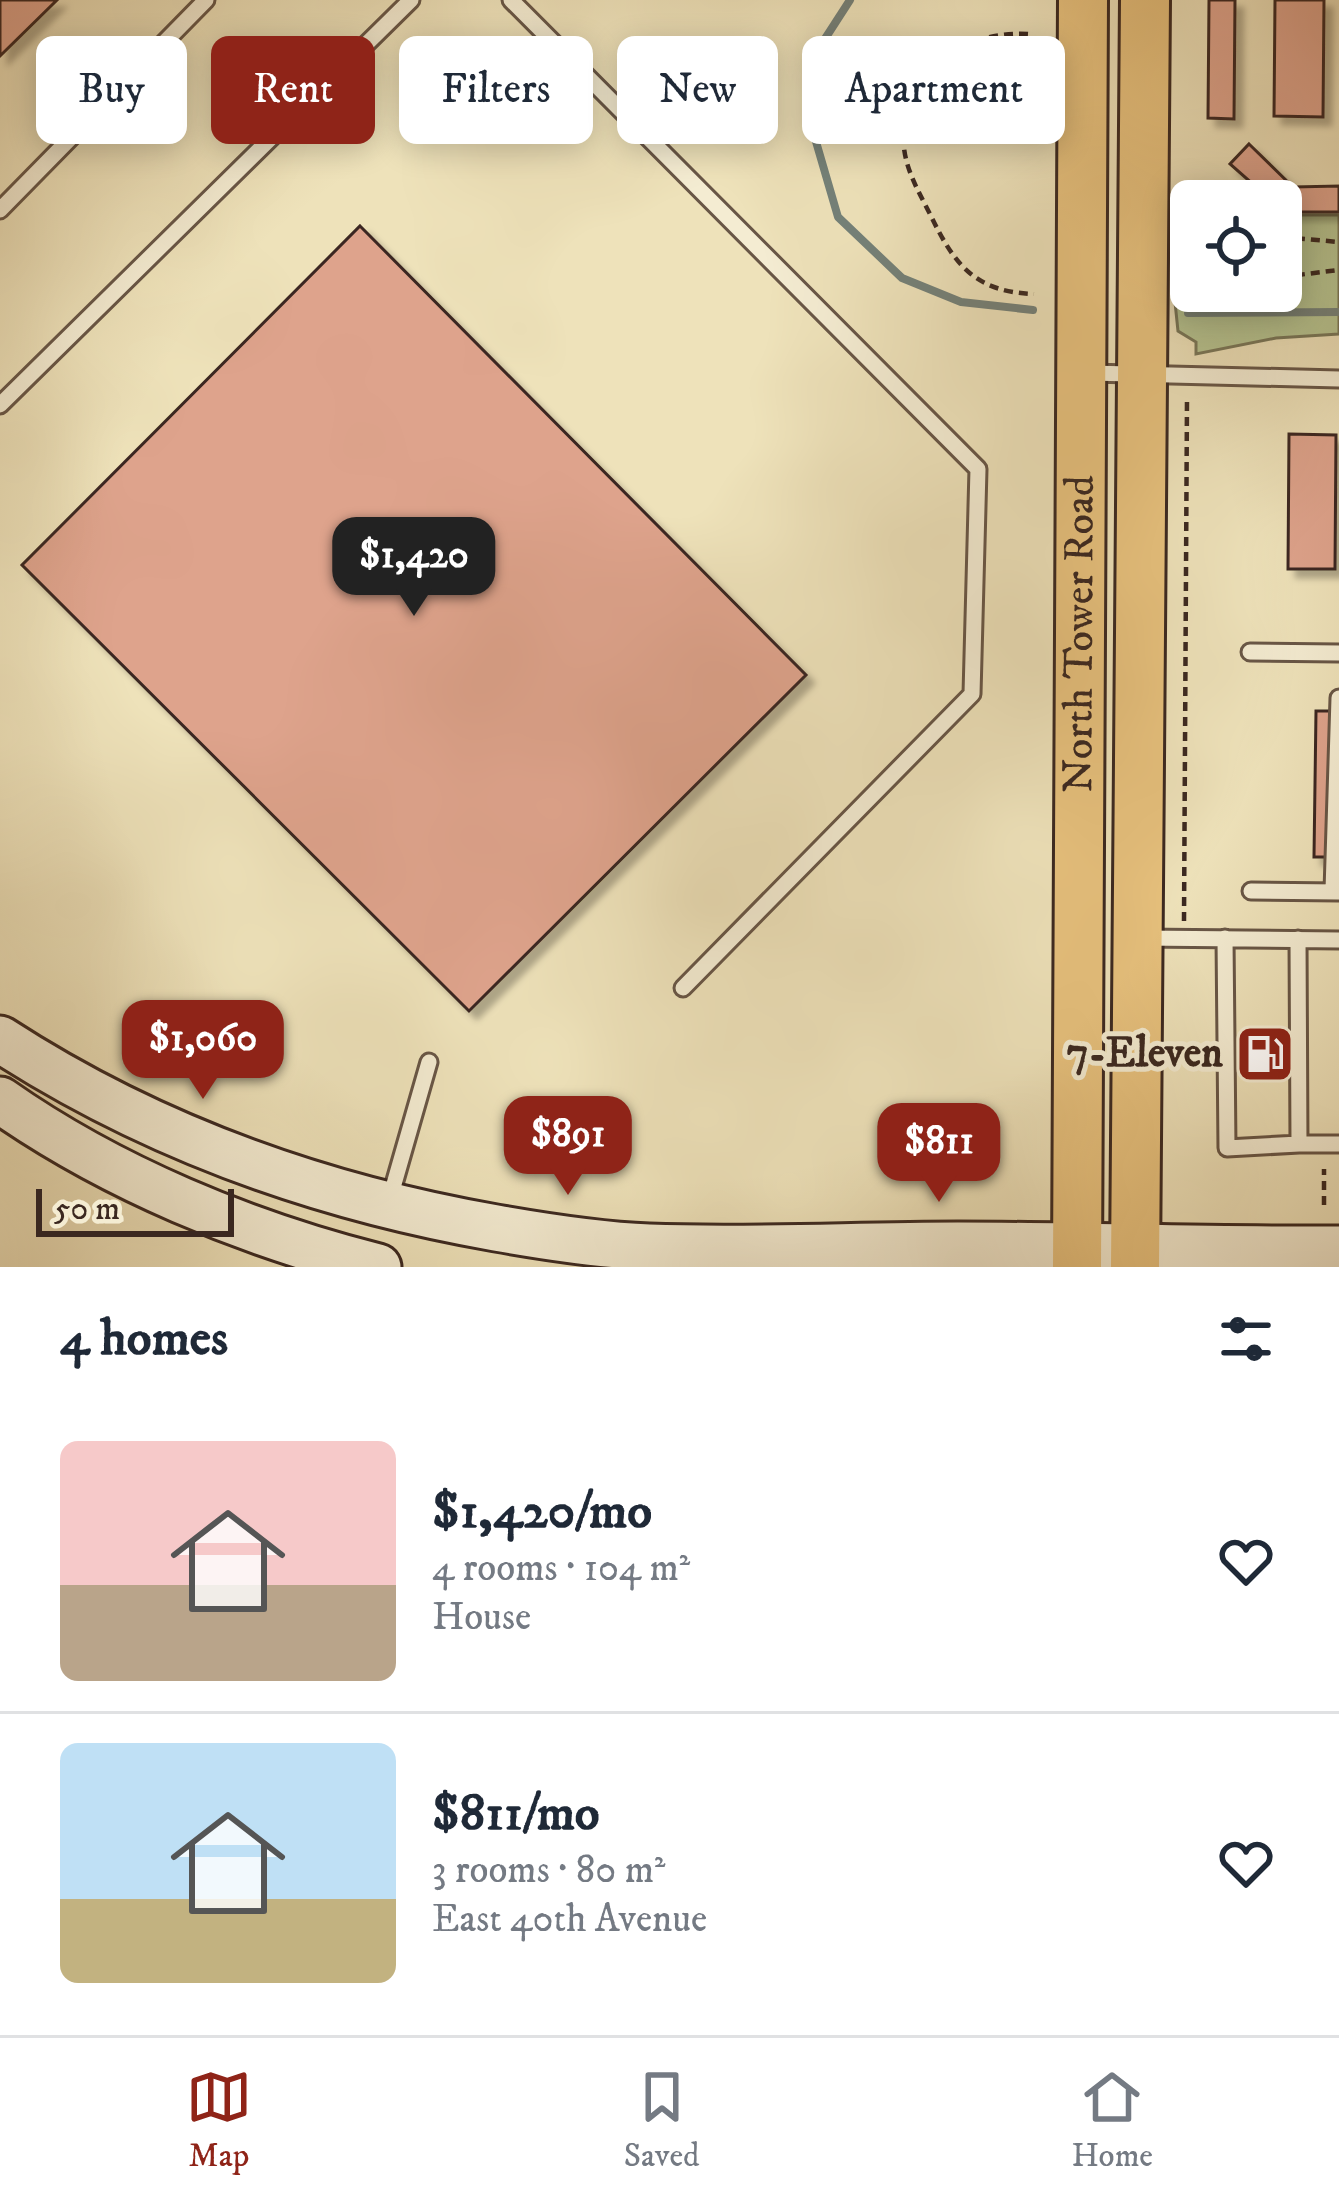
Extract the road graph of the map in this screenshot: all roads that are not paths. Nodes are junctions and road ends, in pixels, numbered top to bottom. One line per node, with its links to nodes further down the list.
1 (206, 0): 6 (lane)
2 (411, 0): 10 (lane)
3 (511, 0): 20 (lane)
4 (1083, 0): 7 (main road, North Tower Road)
5 (1145, 0): 8 (main road, North Tower Road)
6 (0, 210)
7 (1083, 374): 8 (lane); 28 (main road, North Tower Road)
8 (1141, 374): 9 (lane); 16 (main road, North Tower Road)
9 (1339, 379)
10 (0, 405)
11 (1250, 652): 12 (lane)
12 (1339, 652)
13 (1339, 698): 15 (lane)
14 (1251, 891): 15 (lane)
15 (1336, 891)
16 (1138, 938): 17 (lane); 29 (main road, North Tower Road)
17 (1225, 938): 18 (lane); 24 (lane)
18 (1298, 939): 19 (lane); 24 (lane)
19 (1339, 940)
20 (683, 988)
21 (0, 1039): 26 (main road)
22 (429, 1063): 26 (lane)
23 (0, 1100): 30 (main road)
24 (1299, 1144): 25 (lane)
25 (1339, 1144)
26 (388, 1205): 28 (main road)
27 (1339, 1249): 29 (main road)
28 (1078, 1257): 29 (main road)
29 (1135, 1257)
30 (378, 1267)

